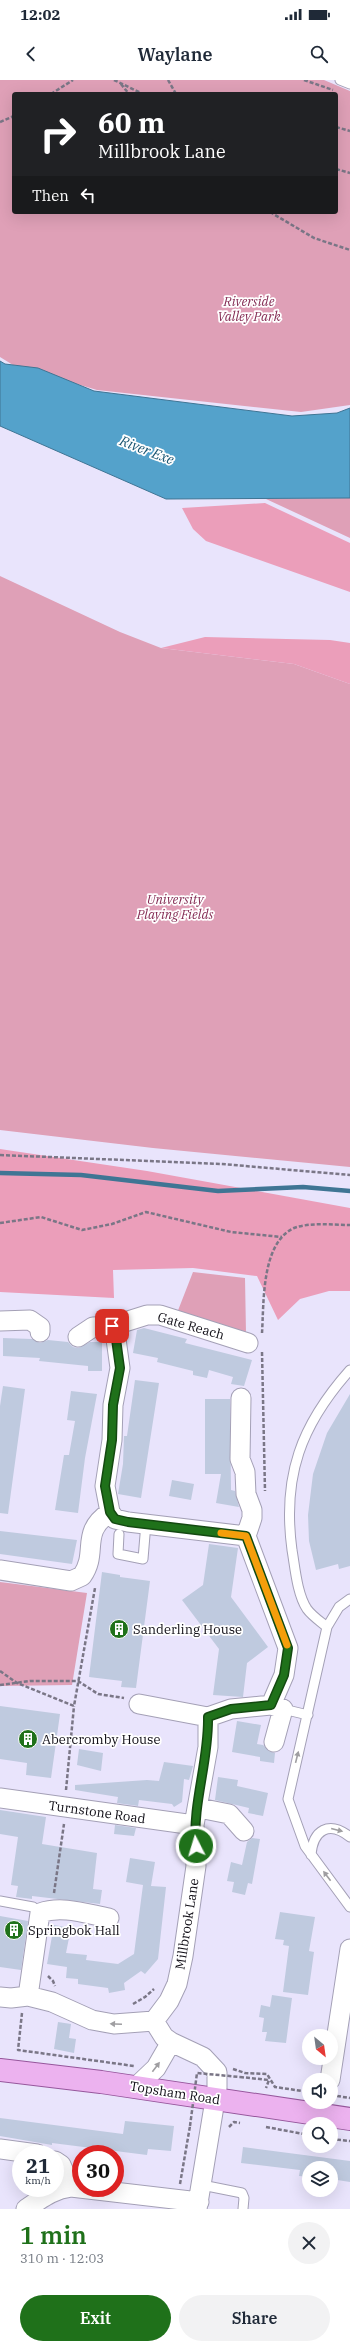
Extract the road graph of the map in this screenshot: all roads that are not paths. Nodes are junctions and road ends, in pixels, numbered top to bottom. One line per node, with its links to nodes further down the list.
1 (340, 80): 2 (lane)
2 (350, 84)
3 (0, 1321): 5 (street)
4 (112, 1326): 6 (street, Gate Reach); 7 (street, Gate Reach); 10 (street)
5 (40, 1332)
6 (78, 1337)
7 (257, 1343)
8 (350, 1370): 16 (lane)
9 (241, 1398): 13 (street)
10 (110, 1512): 11 (street); 14 (street)
11 (146, 1523): 12 (lane); 13 (street)
12 (119, 1534)
13 (246, 1536): 18 (street)
14 (0, 1570)
15 (350, 1599): 16 (lane)
16 (327, 1627): 19 (lane)
17 (139, 1704): 20 (street)
18 (277, 1707): 19 (lane); 20 (street); 21 (street)
19 (308, 1714): 26 (lane, one-way to 19)
20 (208, 1717): 23 (street, Millbrook Lane)
21 (274, 1742)
22 (0, 1798): 23 (street, Turnstone Road)
23 (196, 1816): 24 (street, Turnstone Road); 34 (street, Millbrook Lane)
24 (244, 1831)
25 (350, 1837): 26 (lane, one-way to 25)
26 (311, 1855): 28 (lane, one-way to 26)
27 (0, 1901): 29 (lane)
28 (350, 1907)
29 (46, 1911): 30 (street); 33 (street)
30 (109, 1918)
31 (350, 1949): 37 (street)
32 (0, 1997): 33 (street)
33 (26, 1997): 34 (street, one-way to 33)
34 (154, 2021): 35 (street)
35 (171, 2042): 38 (street, one-way to 35); 39 (street)
36 (0, 2070): 38 (main road, Topsham Road)
37 (331, 2073)
38 (136, 2087): 39 (main road, Topsham Road)
39 (215, 2100): 40 (main road, Topsham Road); 47 (street)
40 (302, 2103)
41 (335, 2109): 42 (main road, Topsham Road)
42 (350, 2119)
43 (0, 2149): 44 (street)
44 (12, 2151)
45 (64, 2172): 46 (street)
46 (71, 2187): 47 (street); 48 (street)
47 (200, 2199): 49 (lane)
48 (26, 2209)
49 (243, 2209)

